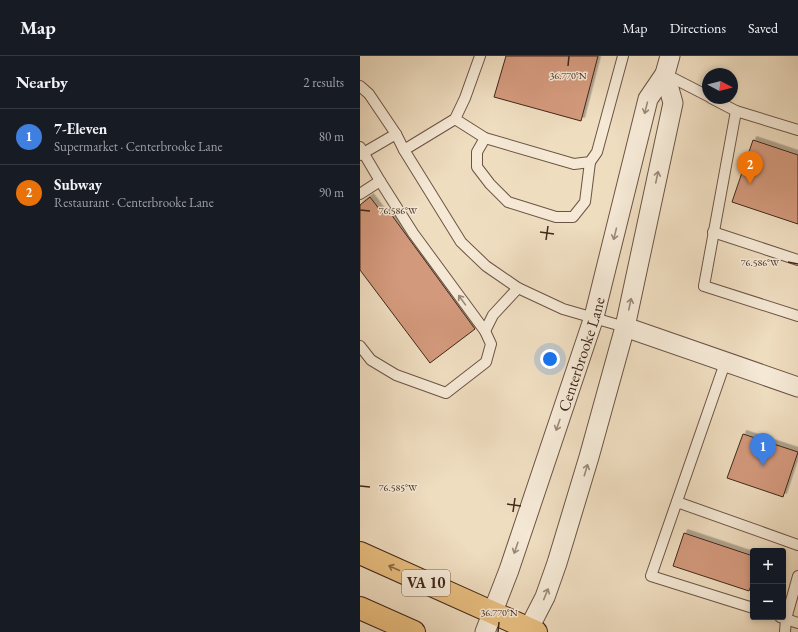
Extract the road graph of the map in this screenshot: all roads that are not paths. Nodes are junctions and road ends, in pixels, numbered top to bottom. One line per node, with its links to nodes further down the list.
1 (480, 56): 9 (lane)
2 (623, 56): 15 (lane)
3 (670, 56): 4 (street, Centerbrooke Lane)
4 (665, 74): 6 (lane); 22 (street, Centerbrooke Lane, one-way to 22); 23 (street, Centerbrooke Lane, one-way to 4)
5 (360, 86): 11 (lane)
6 (702, 93)
7 (723, 104): 8 (lane)
8 (736, 111): 10 (lane); 18 (lane)
9 (455, 119): 12 (lane); 13 (lane)
10 (798, 130)
11 (396, 134): 13 (lane); 14 (lane)
12 (485, 138): 15 (lane); 15 (lane)
13 (404, 150): 20 (lane)
14 (361, 151): 16 (lane)
15 (590, 162)
16 (380, 181): 17 (lane); 24 (lane, one-way to 16)
17 (360, 194)
18 (713, 232): 19 (lane); 21 (lane)
19 (798, 260)
20 (518, 288): 22 (lane); 24 (lane)
21 (798, 316)
22 (594, 317): 23 (lane); 37 (street, Centerbrooke Lane, one-way to 37)
23 (625, 327): 26 (street); 39 (street, Centerbrooke Lane, one-way to 23)
24 (485, 331): 25 (lane)
25 (360, 346)
26 (724, 362): 27 (street); 28 (lane)
27 (798, 388)
28 (677, 502): 29 (lane); 32 (lane)
29 (798, 545)
30 (360, 552): 37 (highway, VA 10, one-way to 30)
31 (798, 576): 34 (lane)
32 (750, 607)
33 (360, 608): 40 (highway)
34 (786, 610)
35 (786, 619): 38 (lane)
36 (783, 620): 41 (lane)
37 (489, 622): 39 (highway, VA 10)
38 (798, 623)
39 (530, 631)
40 (414, 632)
41 (784, 632)

